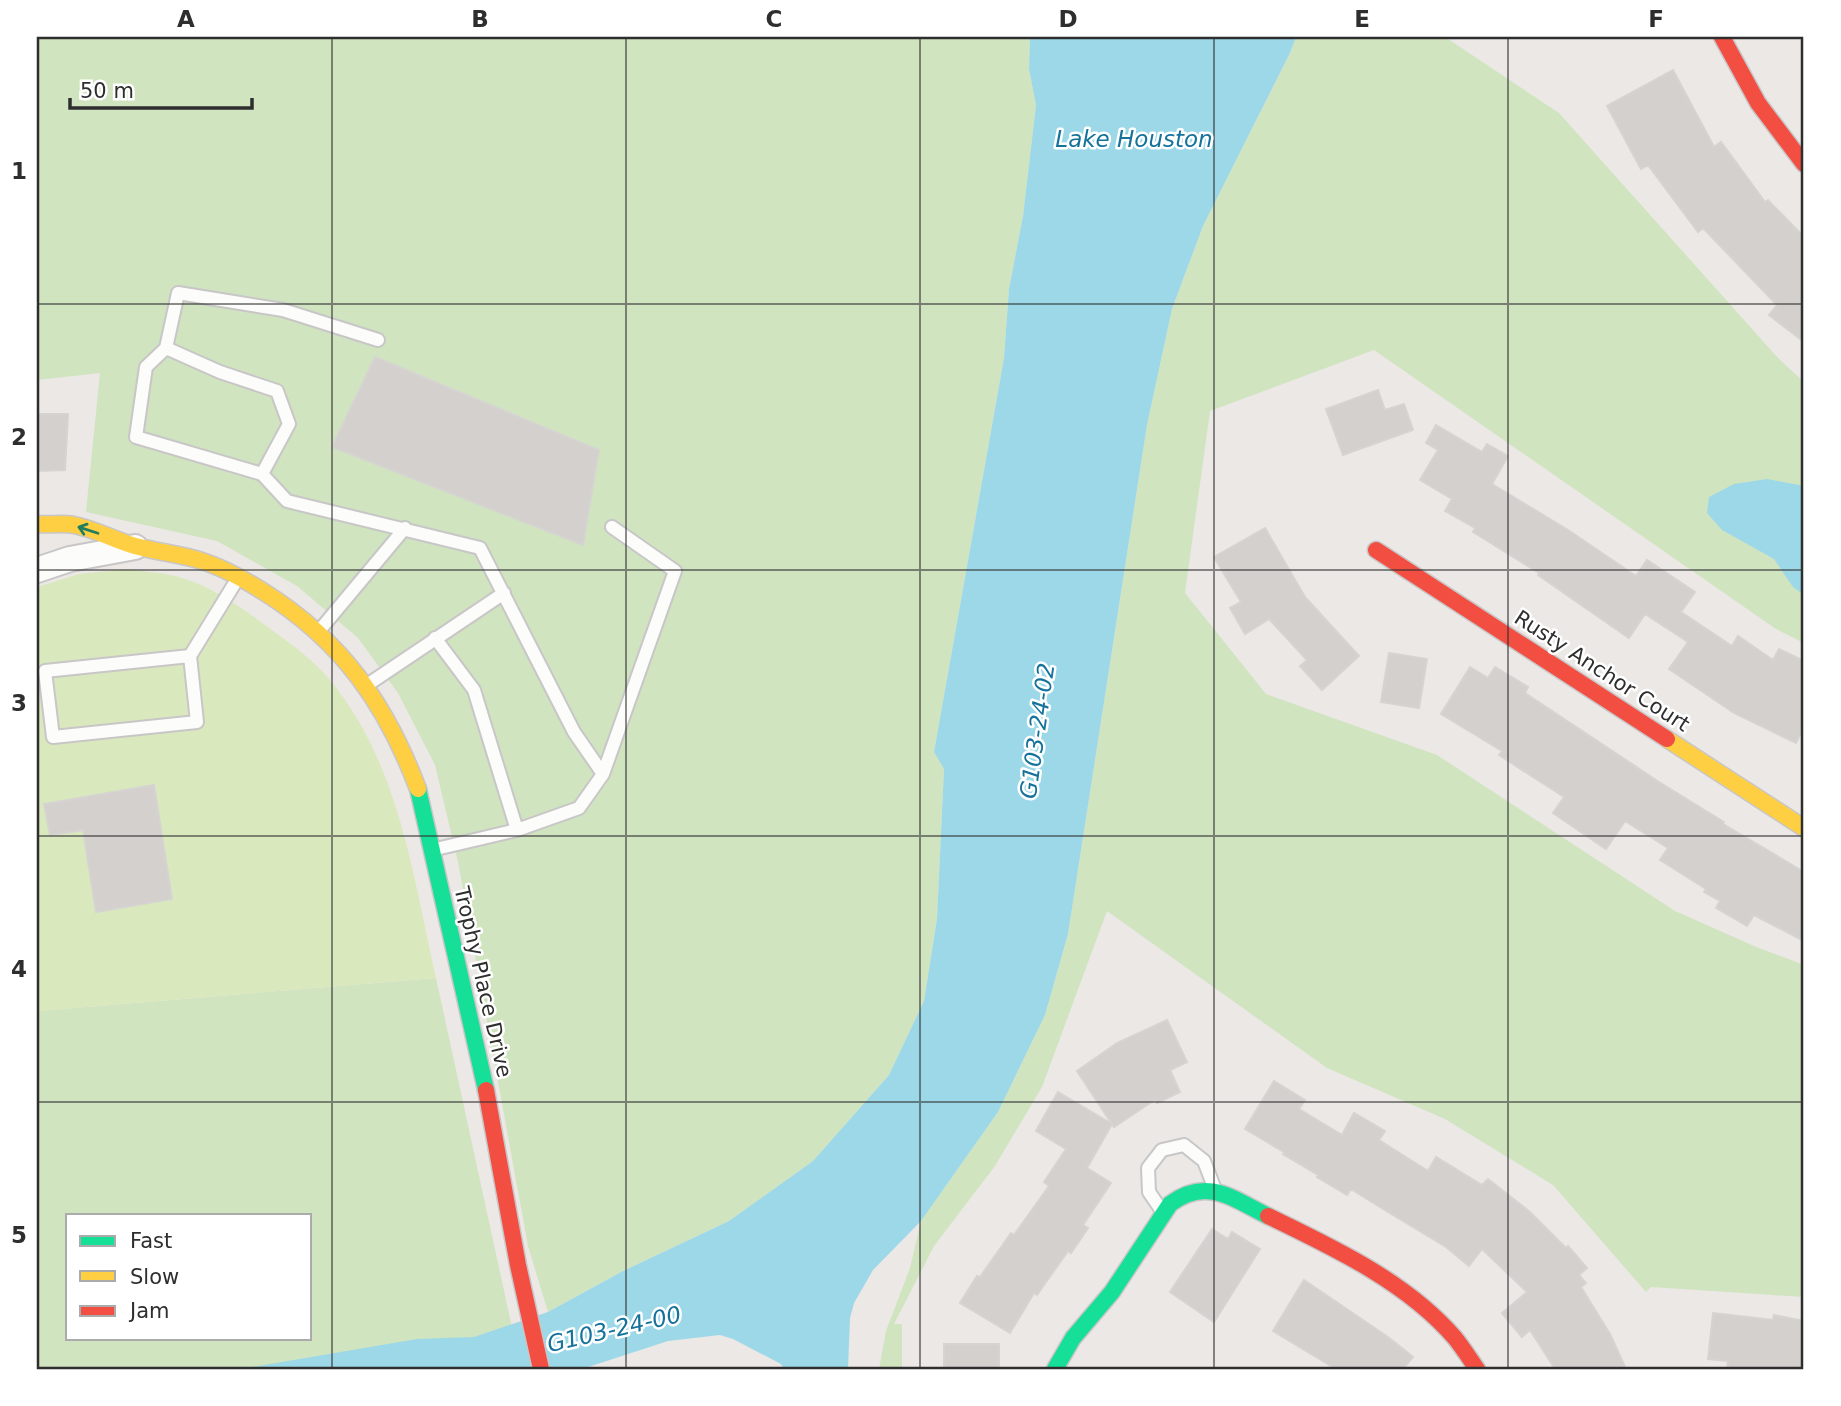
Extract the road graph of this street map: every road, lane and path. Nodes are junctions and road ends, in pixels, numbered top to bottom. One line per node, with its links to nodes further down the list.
1 (1722, 37): 2 (street)
2 (1804, 164)
3 (378, 340): 4 (lane)
4 (166, 348): 5 (lane); 5 (lane)
5 (262, 474): 8 (lane)
6 (37, 524): 9 (street, Trophy Place Drive, one-way to 6)
7 (612, 527): 18 (lane)
8 (405, 528): 13 (lane); 14 (lane)
9 (137, 546): 11 (street); 12 (street, Trophy Place Drive)
10 (1376, 550): 19 (street, Rusty Anchor Court)
11 (37, 570)
12 (238, 578): 14 (street, Trophy Place Drive); 16 (lane)
13 (504, 593): 15 (lane); 18 (lane)
14 (319, 631): 17 (street, Trophy Place Drive)
15 (435, 638): 17 (lane); 20 (lane)
16 (190, 656): 16 (lane)
17 (367, 685): 21 (street, Trophy Place Drive)
18 (603, 774): 20 (lane)
19 (1804, 828)
20 (517, 830): 21 (lane)
21 (432, 850): 24 (street, Trophy Place Drive)
22 (1215, 1191): 23 (street); 23 (lane); 26 (street)
23 (1163, 1213): 25 (street)
24 (541, 1369)
25 (1055, 1369)
26 (1477, 1369)

